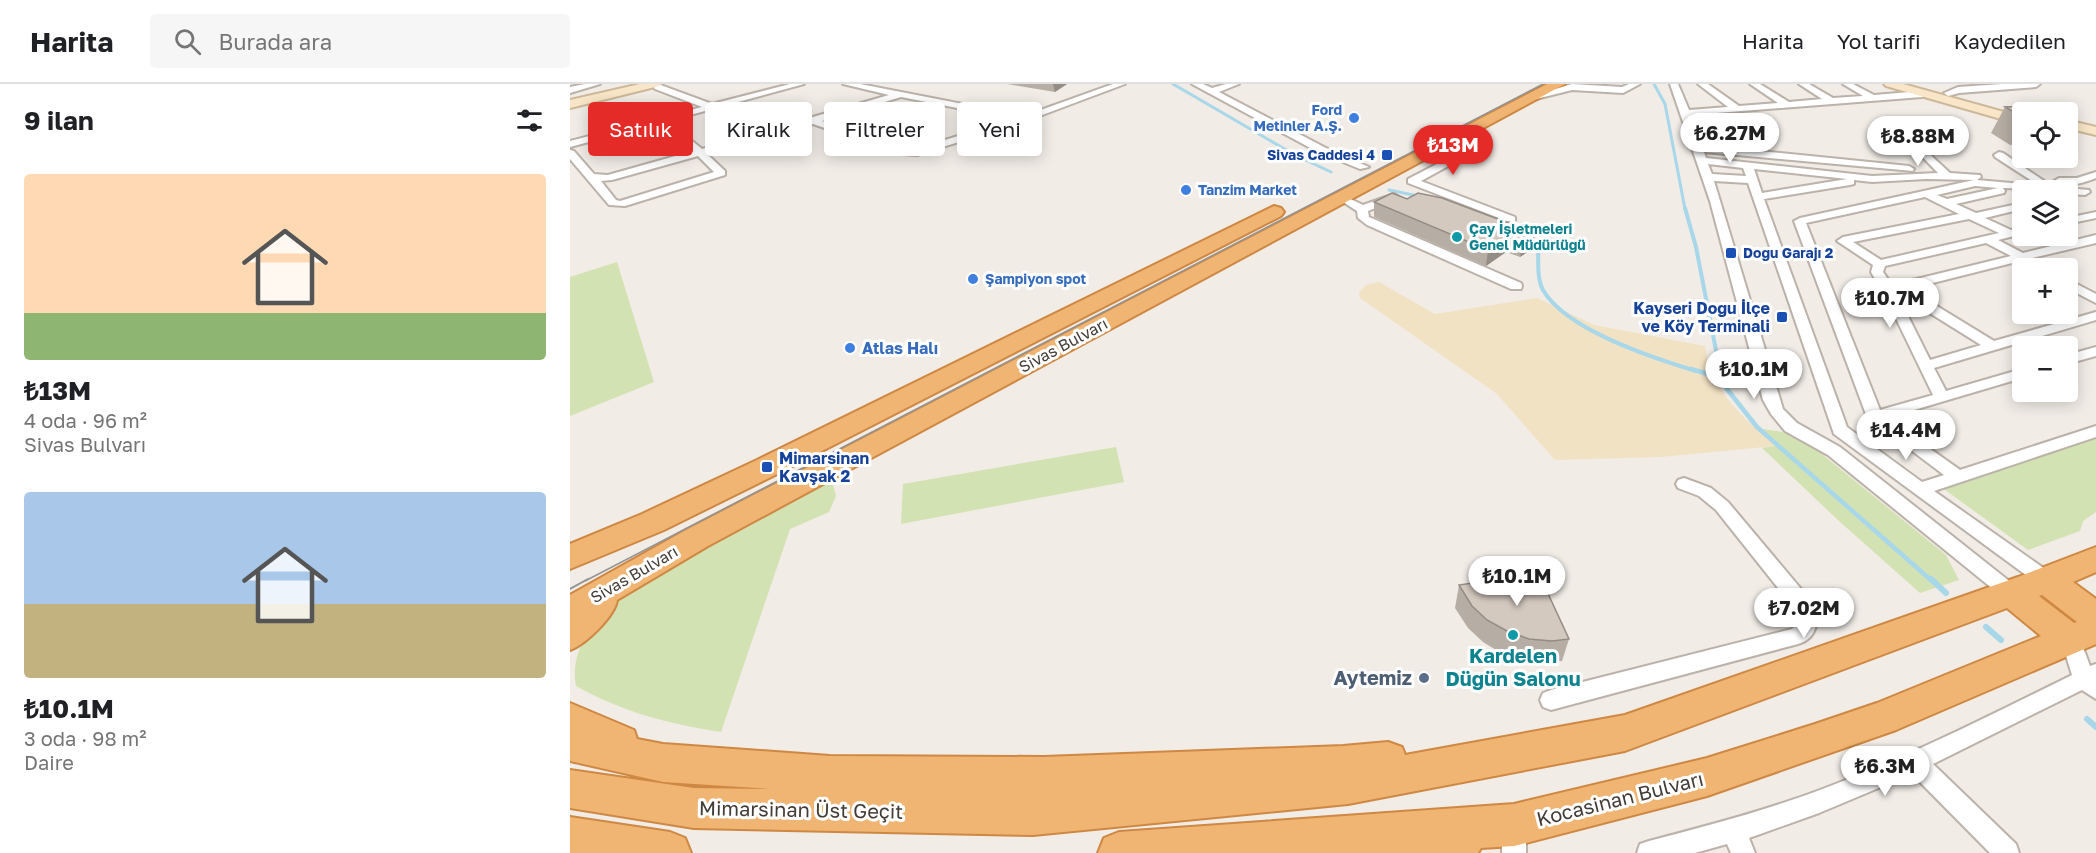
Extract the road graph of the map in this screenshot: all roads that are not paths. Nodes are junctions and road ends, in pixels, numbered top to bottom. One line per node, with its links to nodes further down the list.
1 (596, 84): 19 (street)
2 (634, 84): 24 (street)
3 (800, 84): 26 (street)
4 (847, 84): 23 (street)
5 (1121, 84): 34 (street)
6 (1196, 84): 21 (street)
7 (1235, 84): 21 (street)
8 (1558, 84): 20 (highway, Sivas Bulvarı)
9 (1636, 84): 20 (street)
10 (1674, 84): 35 (street)
11 (1702, 84): 32 (street)
12 (1754, 84): 31 (street)
13 (1803, 84): 27 (street)
14 (1847, 84): 25 (street)
15 (1890, 84): 18 (street)
16 (2036, 84): 22 (street)
17 (656, 86): 28 (street); 29 (street)
18 (1918, 89): 22 (street); 25 (street); 36 (street)
19 (570, 90)
20 (1530, 90): 46 (highway, Sivas Bulvarı); 52 (highway, Sivas Bulvarı)
21 (1210, 91): 52 (street)
22 (1948, 93): 33 (street)
23 (901, 94): 30 (street); 37 (street)
24 (570, 99)
25 (1873, 99): 27 (street)
26 (730, 102)
27 (1833, 102): 31 (street)
28 (570, 104)
29 (705, 105)
30 (957, 105)
31 (1789, 106): 32 (street)
32 (1737, 109): 35 (street)
33 (2012, 110)
34 (1042, 112)
35 (1686, 113): 50 (street)
36 (2012, 118)
37 (813, 122): 43 (street); 49 (street)
38 (2078, 127): 39 (street)
39 (2096, 131)
40 (2078, 134): 41 (street)
41 (2096, 138)
42 (588, 139): 45 (street)
43 (957, 140)
44 (1911, 140): 54 (street)
45 (570, 144)
46 (1443, 145): 69 (highway, Sivas Bulvarı); 74 (street)
47 (693, 146): 49 (street)
48 (570, 153): 58 (street)
49 (701, 153): 58 (street); 58 (street)
50 (1699, 154): 53 (street); 54 (street); 57 (street)
51 (1999, 155): 61 (street)
52 (1364, 166): 106 (highway, Sivas Bulvarı)
53 (1749, 173): 57 (street); 59 (street); 66 (street)
54 (1945, 174): 56 (street)
55 (2096, 175): 62 (street)
56 (1964, 176): 59 (street); 60 (street)
57 (1706, 177): 102 (street)
58 (594, 179)
59 (1872, 179): 66 (street)
60 (2024, 180)
61 (2037, 180)
62 (2078, 181)
63 (2012, 186): 65 (street)
64 (2012, 189): 68 (street)
65 (1927, 194): 68 (street); 99 (street)
66 (1758, 197): 101 (street)
67 (1403, 199): 69 (street)
68 (1945, 203): 73 (street)
69 (1352, 204): 88 (street); 108 (highway, Sivas Bulvarı)
70 (2012, 208): 73 (street)
71 (1454, 210): 76 (street)
72 (2096, 215): 75 (street)
73 (1972, 216): 77 (street); 87 (street)
74 (1510, 219)
75 (2078, 219)
76 (1499, 228)
77 (2012, 231)
78 (2012, 233): 79 (street)
79 (1988, 239): 85 (street); 87 (street)
80 (2096, 239): 81 (street)
81 (2078, 244)
82 (2078, 244): 84 (street)
83 (2069, 246): 85 (street)
84 (2096, 253)
85 (2021, 258)
86 (2012, 260): 89 (street)
87 (1879, 264): 89 (street)
88 (1516, 286)
89 (1894, 289): 93 (street); 96 (street)
90 (2078, 289): 91 (street)
91 (2096, 298)
92 (2096, 316): 93 (street)
93 (1992, 346): 96 (street)
94 (2096, 351): 95 (street)
95 (2078, 357)
96 (1925, 366): 98 (street)
97 (2012, 376): 98 (street)
98 (1942, 396): 99 (street)
99 (1875, 417): 103 (street)
100 (2096, 431): 103 (street)
101 (1848, 436): 102 (street); 105 (street)
102 (1822, 444): 110 (street)
103 (1958, 477): 105 (street)
104 (1683, 484): 114 (street)
105 (1920, 489): 109 (street)
106 (570, 557)
107 (2096, 559): 109 (highway)
108 (648, 565): 111 (highway, Sivas Bulvarı); 113 (highway)
109 (2045, 579): 110 (highway); 112 (highway)
110 (2011, 592): 112 (highway); 115 (highway)
111 (570, 611)
112 (2088, 629): 116 (street); 125 (highway, Kocasinan Bulvarı)
113 (570, 636)
114 (1776, 641): 115 (street); 117 (street)
115 (1809, 666): 119 (highway)
116 (2092, 680): 121 (street)
117 (1551, 700)
118 (570, 720): 122 (highway)
119 (1625, 733): 122 (highway); 123 (highway, Mimarsinan Üst Geçit)
120 (570, 743): 122 (highway)
121 (1914, 761): 126 (street); 131 (street)
122 (663, 763)
123 (570, 789)
124 (570, 838): 127 (highway)
125 (1514, 839): 128 (highway, Kocasinan Bulvarı); 129 (highway)
126 (1739, 842): 130 (street)
127 (670, 853)
128 (1119, 853)
129 (1420, 853)
130 (1649, 853)
131 (2007, 853)

